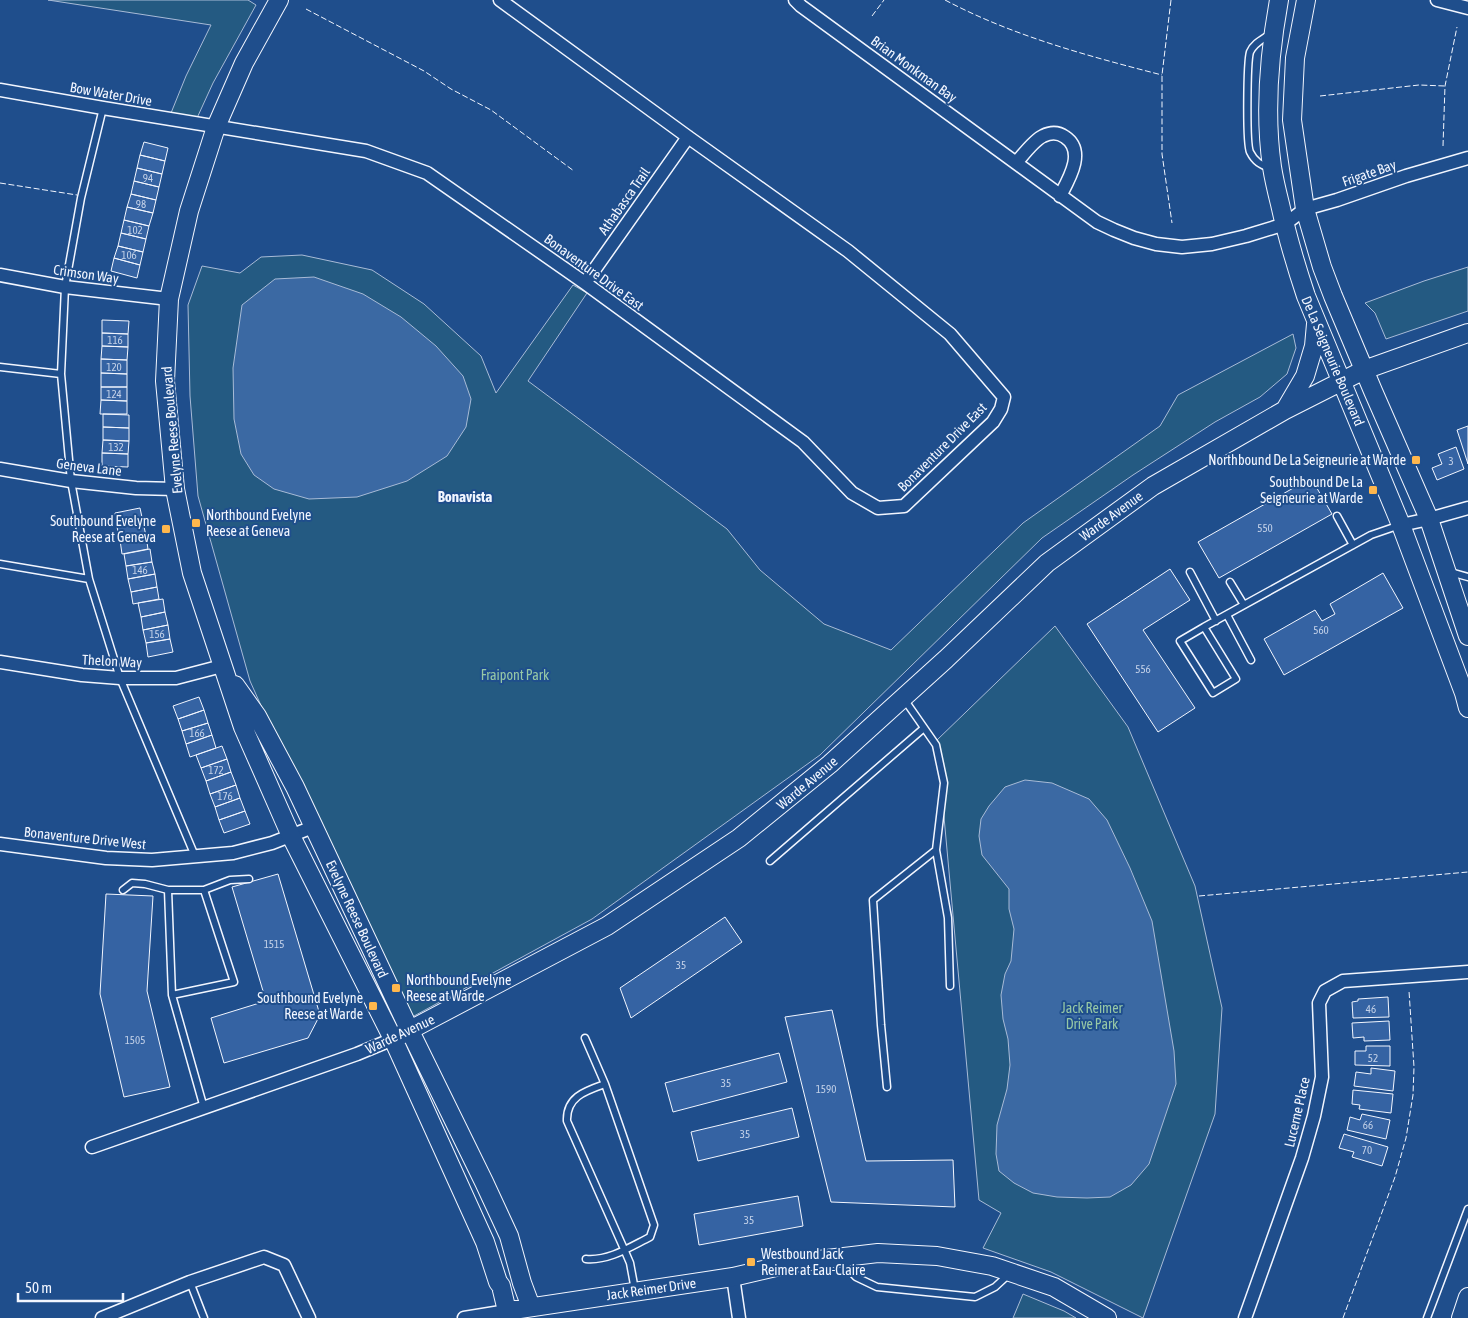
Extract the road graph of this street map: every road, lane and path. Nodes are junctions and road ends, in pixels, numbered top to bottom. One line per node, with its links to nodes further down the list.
1 (279, 0): 10 (street, Evelyne Reese Boulevard)
2 (500, 0): 11 (street, Bonaventure Drive East)
3 (795, 0): 13 (street, Brian Monkman Bay)
4 (1279, 0): 16 (street, De La Seigneurie Boulevard)
5 (1306, 0): 15 (street, De La Seigneurie Boulevard)
6 (1437, 0): 7 (street)
7 (1468, 8)
8 (0, 90): 9 (street, Bow Water Drive)
9 (104, 108): 10 (street, Bow Water Drive); 19 (lane)
10 (216, 127): 18 (street, Bonaventure Drive East); 20 (street, Evelyne Reese Boulevard)
11 (688, 137): 18 (street, Athabasca Trail); 18 (street, Bonaventure Drive East)
12 (1468, 158): 15 (street, Frigate Bay)
13 (1016, 163): 14 (street, Brian Monkman Bay); 14 (street)
14 (1060, 196): 16 (street, Brian Monkman Bay)
15 (1305, 209): 16 (street, Frigate Bay); 24 (street, De La Seigneurie Boulevard)
16 (1285, 224): 21 (street, De La Seigneurie Boulevard)
17 (0, 275): 19 (street, Crimson Way)
18 (585, 283)
19 (65, 287): 20 (street, Crimson Way); 25 (lane)
20 (169, 299): 30 (street, Evelyne Reese Boulevard)
21 (1316, 321): 26 (street, De La Seigneurie Boulevard); 27 (street)
22 (1468, 333): 24 (street, Warde Avenue)
23 (0, 366): 25 (lane)
24 (1364, 370): 26 (street, Warde Avenue); 33 (street, De La Seigneurie Boulevard)
25 (60, 374): 29 (lane)
26 (1341, 381): 27 (street, Warde Avenue); 34 (street, De La Seigneurie Boulevard)
27 (1284, 410): 51 (street, Warde Avenue)
28 (0, 469): 29 (street, Geneva Lane)
29 (71, 481): 30 (street, Geneva Lane); 40 (lane)
30 (175, 489): 49 (street, Evelyne Reese Boulevard)
31 (1468, 508): 33 (street)
32 (1337, 516): 35 (lane)
33 (1429, 519): 34 (street); 38 (street, De La Seigneurie Boulevard)
34 (1401, 525): 35 (lane); 52 (street, De La Seigneurie Boulevard)
35 (1353, 545): 42 (lane)
36 (0, 564): 40 (lane)
37 (1190, 572): 44 (lane)
38 (1447, 572): 39 (lane); 46 (street, De La Seigneurie Boulevard)
39 (1468, 577)
40 (89, 579): 50 (lane)
41 (1230, 582): 42 (lane)
42 (1244, 605): 43 (lane)
43 (1227, 615): 44 (lane); 47 (lane)
44 (1216, 620): 45 (lane)
45 (1204, 627): 45 (lane)
46 (1468, 636)
47 (1251, 660)
48 (0, 662): 50 (street, Thelon Way)
49 (222, 666): 50 (street, Thelon Way); 54 (street, Evelyne Reese Boulevard); 55 (street, Evelyne Reese Boulevard)
50 (120, 678): 58 (lane)
51 (903, 698): 53 (lane); 67 (street, Warde Avenue)
52 (1468, 708)
53 (924, 728): 57 (lane); 59 (lane)
54 (313, 827): 55 (street, Bonaventure Drive West); 67 (street, Evelyne Reese Boulevard)
55 (291, 836): 58 (street, Bonaventure Drive West); 69 (street, Evelyne Reese Boulevard)
56 (0, 844): 58 (street, Bonaventure Drive West)
57 (936, 850): 65 (lane); 71 (lane)
58 (195, 856)
59 (770, 861)
60 (249, 879): 63 (lane)
61 (123, 890): 62 (lane)
62 (168, 890): 63 (lane); 66 (lane)
63 (204, 890): 66 (lane)
64 (1468, 972): 91 (street, Lucerne Place)
65 (950, 986)
66 (172, 995): 72 (lane)
67 (410, 1031): 69 (street, Warde Avenue); 83 (street, Evelyne Reese Boulevard)
68 (585, 1038): 70 (lane)
69 (393, 1039): 72 (street, Warde Avenue); 84 (street, Evelyne Reese Boulevard)
70 (605, 1084): 75 (lane); 75 (lane)
71 (886, 1087)
72 (204, 1108): 73 (street, Warde Avenue)
73 (92, 1147)
74 (1468, 1209): 92 (lane)
75 (624, 1250): 77 (lane); 81 (lane)
76 (838, 1258): 78 (street, Jack Reimer Drive); 78 (lane); 79 (street, Jack Reimer Drive)
77 (586, 1259)
78 (1011, 1272): 90 (street, Jack Reimer Drive)
79 (733, 1277): 81 (street, Jack Reimer Drive); 89 (street)
80 (190, 1282): 85 (street); 86 (lane); 87 (street)
81 (635, 1292): 83 (street, Jack Reimer Drive)
82 (1468, 1297): 93 (street)
83 (532, 1313): 84 (street, Jack Reimer Drive)
84 (508, 1314): 88 (street, Jack Reimer Drive)
85 (102, 1318)
86 (204, 1318)
87 (309, 1318)
88 (464, 1318)
89 (739, 1318)
90 (1107, 1318)
91 (1245, 1318)
92 (1427, 1318)
93 (1461, 1318)

